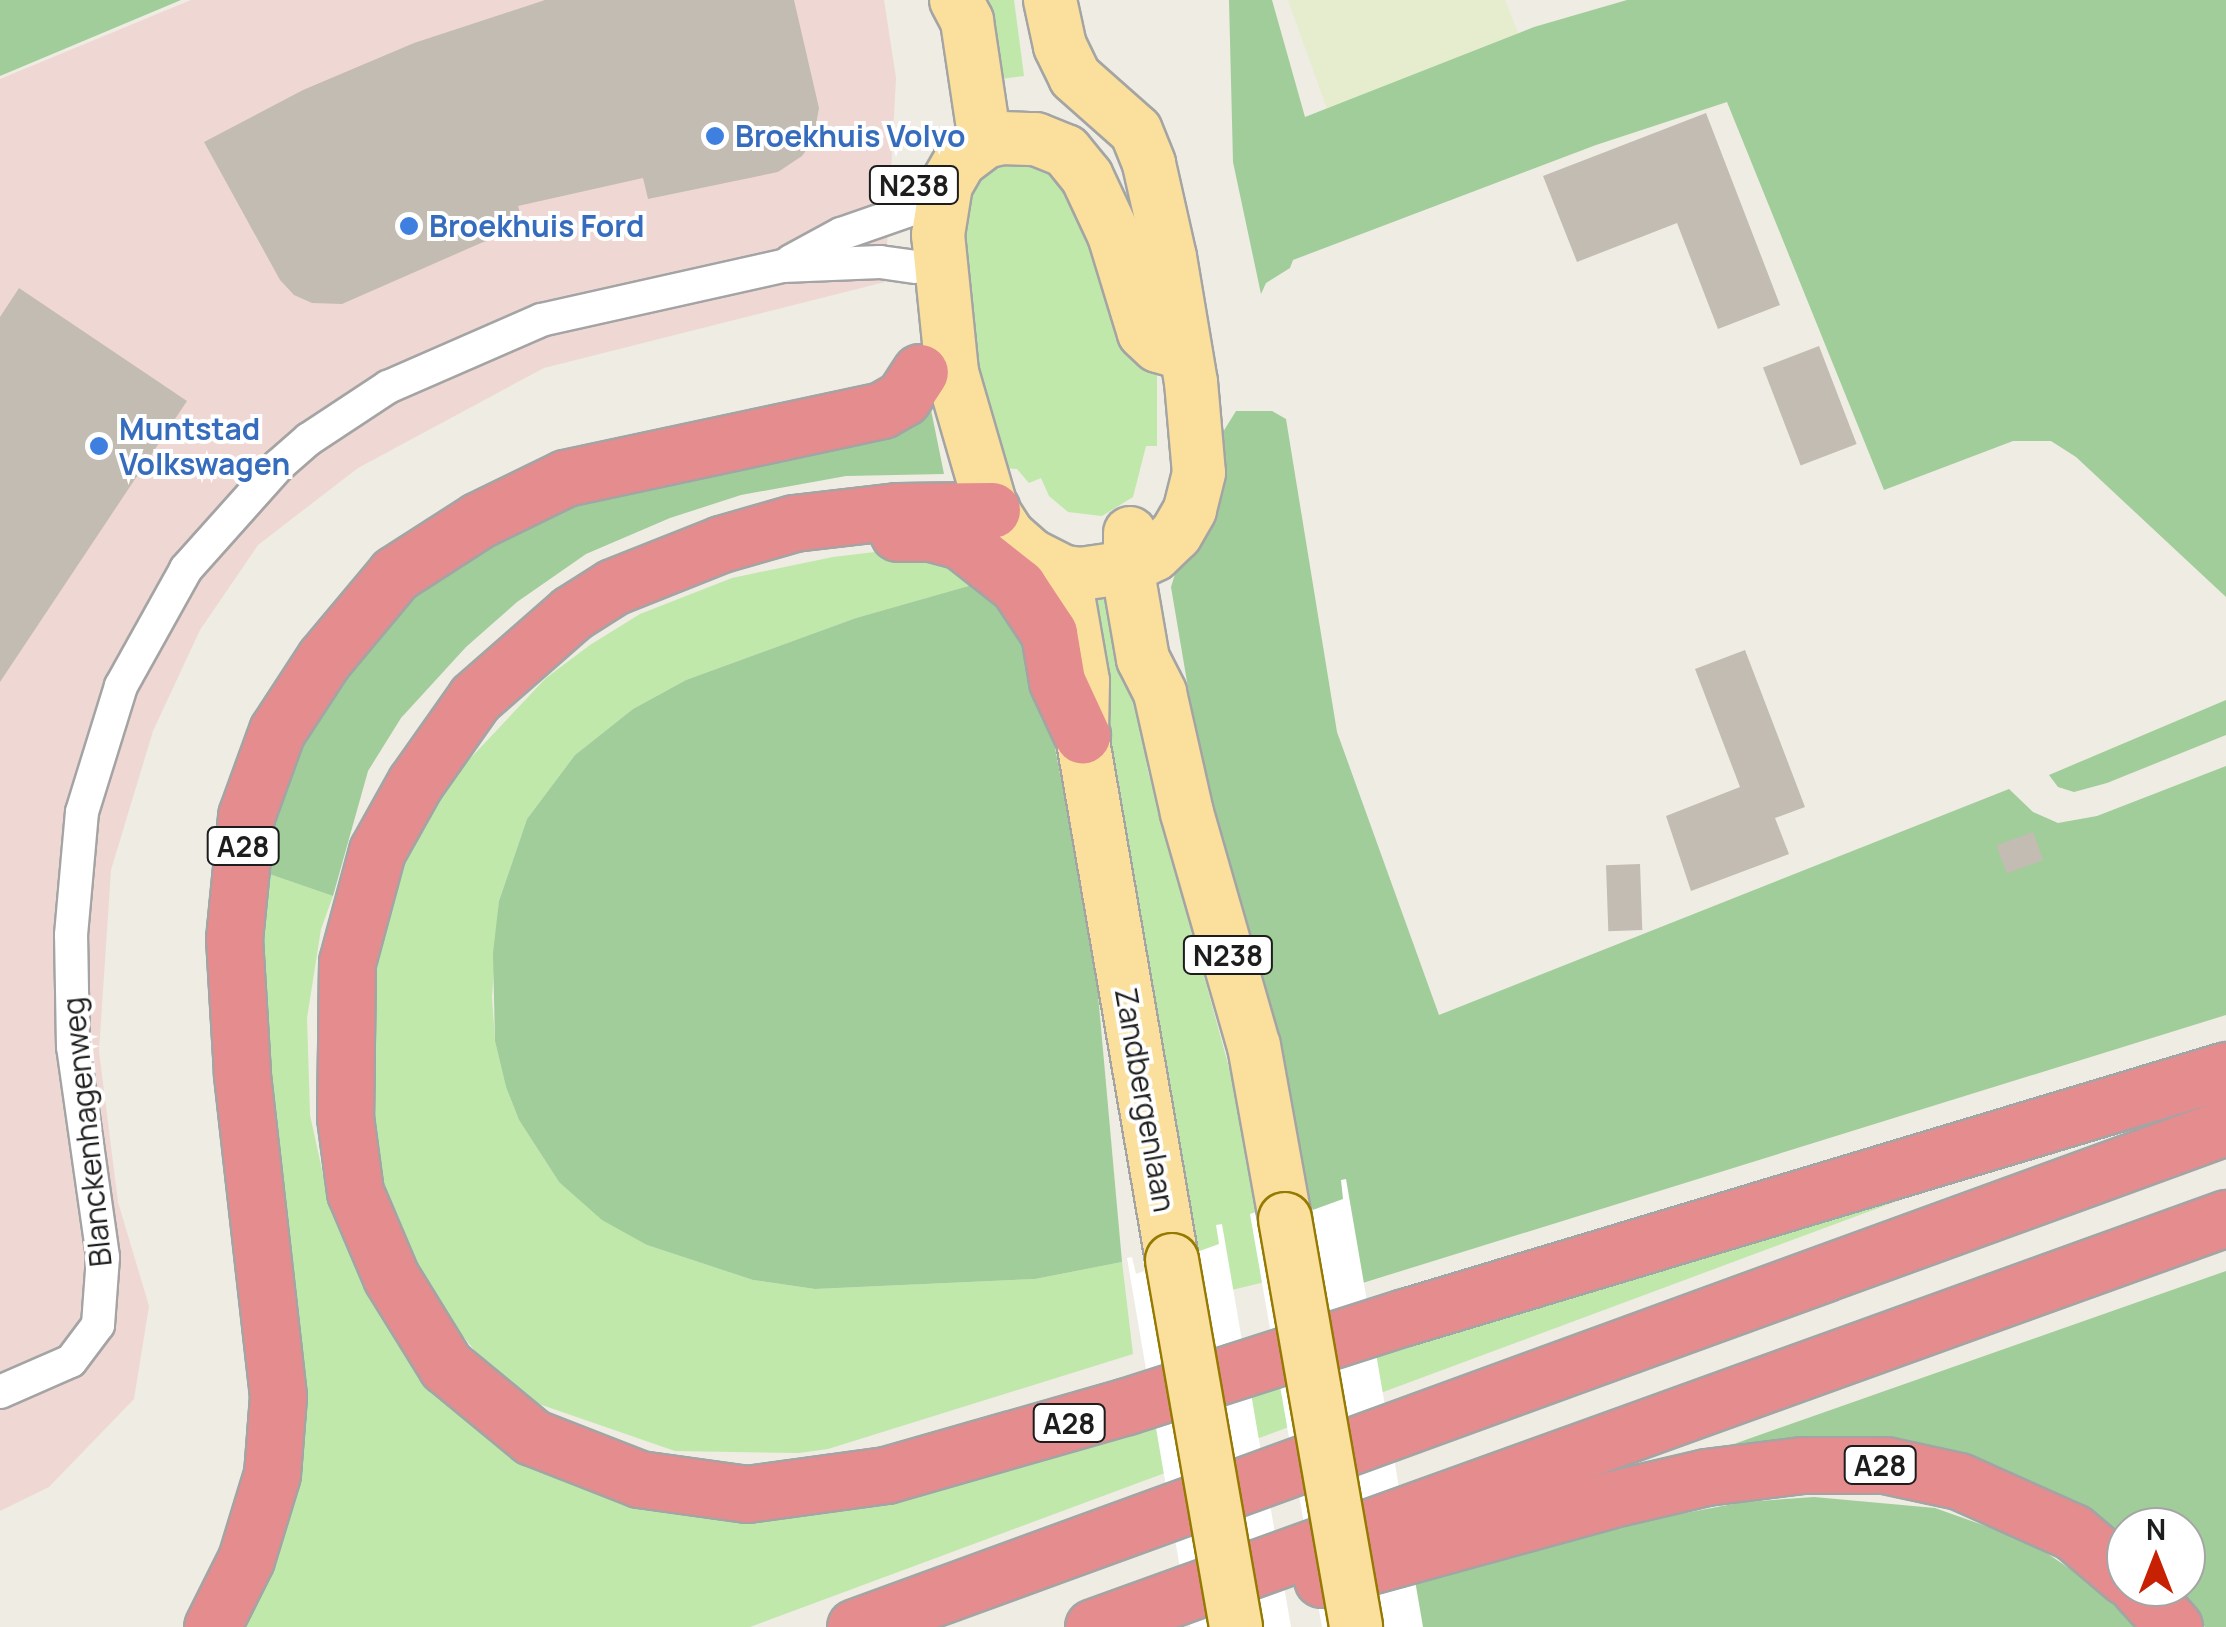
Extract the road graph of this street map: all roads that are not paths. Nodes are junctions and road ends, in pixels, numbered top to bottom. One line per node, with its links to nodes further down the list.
1 (953, 0): 5 (main road, N238)
2 (1026, 0): 4 (main road, N238)
3 (1050, 0): 4 (main road, N238)
4 (1073, 101): 5 (main road); 9 (main road, N238)
5 (976, 124): 6 (main road, N238); 8 (main road, N238); 9 (main road, N238)
6 (910, 210): 7 (street, Blanckenhagenweg); 8 (main road, N238)
7 (783, 266): 8 (street, Blanckenhagenweg); 19 (street, Blanckenhagenweg)
8 (927, 269): 10 (main road, N238); 11 (main road, N238)
9 (1176, 352): 13 (main road, N238)
10 (920, 372): 22 (highway, A28)
11 (987, 499): 12 (highway, A28); 13 (main road); 14 (main road, N238)
12 (721, 544): 15 (highway, A28); 16 (highway, A28)
13 (1138, 552): 14 (main road); 27 (main road, N238, bridge)
14 (1064, 572): 15 (main road, Zandbergenlaan)
15 (1082, 735): 26 (main road, Zandbergenlaan, bridge)
16 (2226, 1070)
17 (2226, 1126): 23 (highway)
18 (2226, 1218): 24 (highway)
19 (0, 1392)
20 (2106, 1560): 25 (highway, A28)
21 (2156, 1607): 28 (highway)
22 (212, 1627)
23 (855, 1627)
24 (1093, 1627)
25 (1148, 1627)
26 (1236, 1627)
27 (1356, 1627)
28 (2174, 1627)

